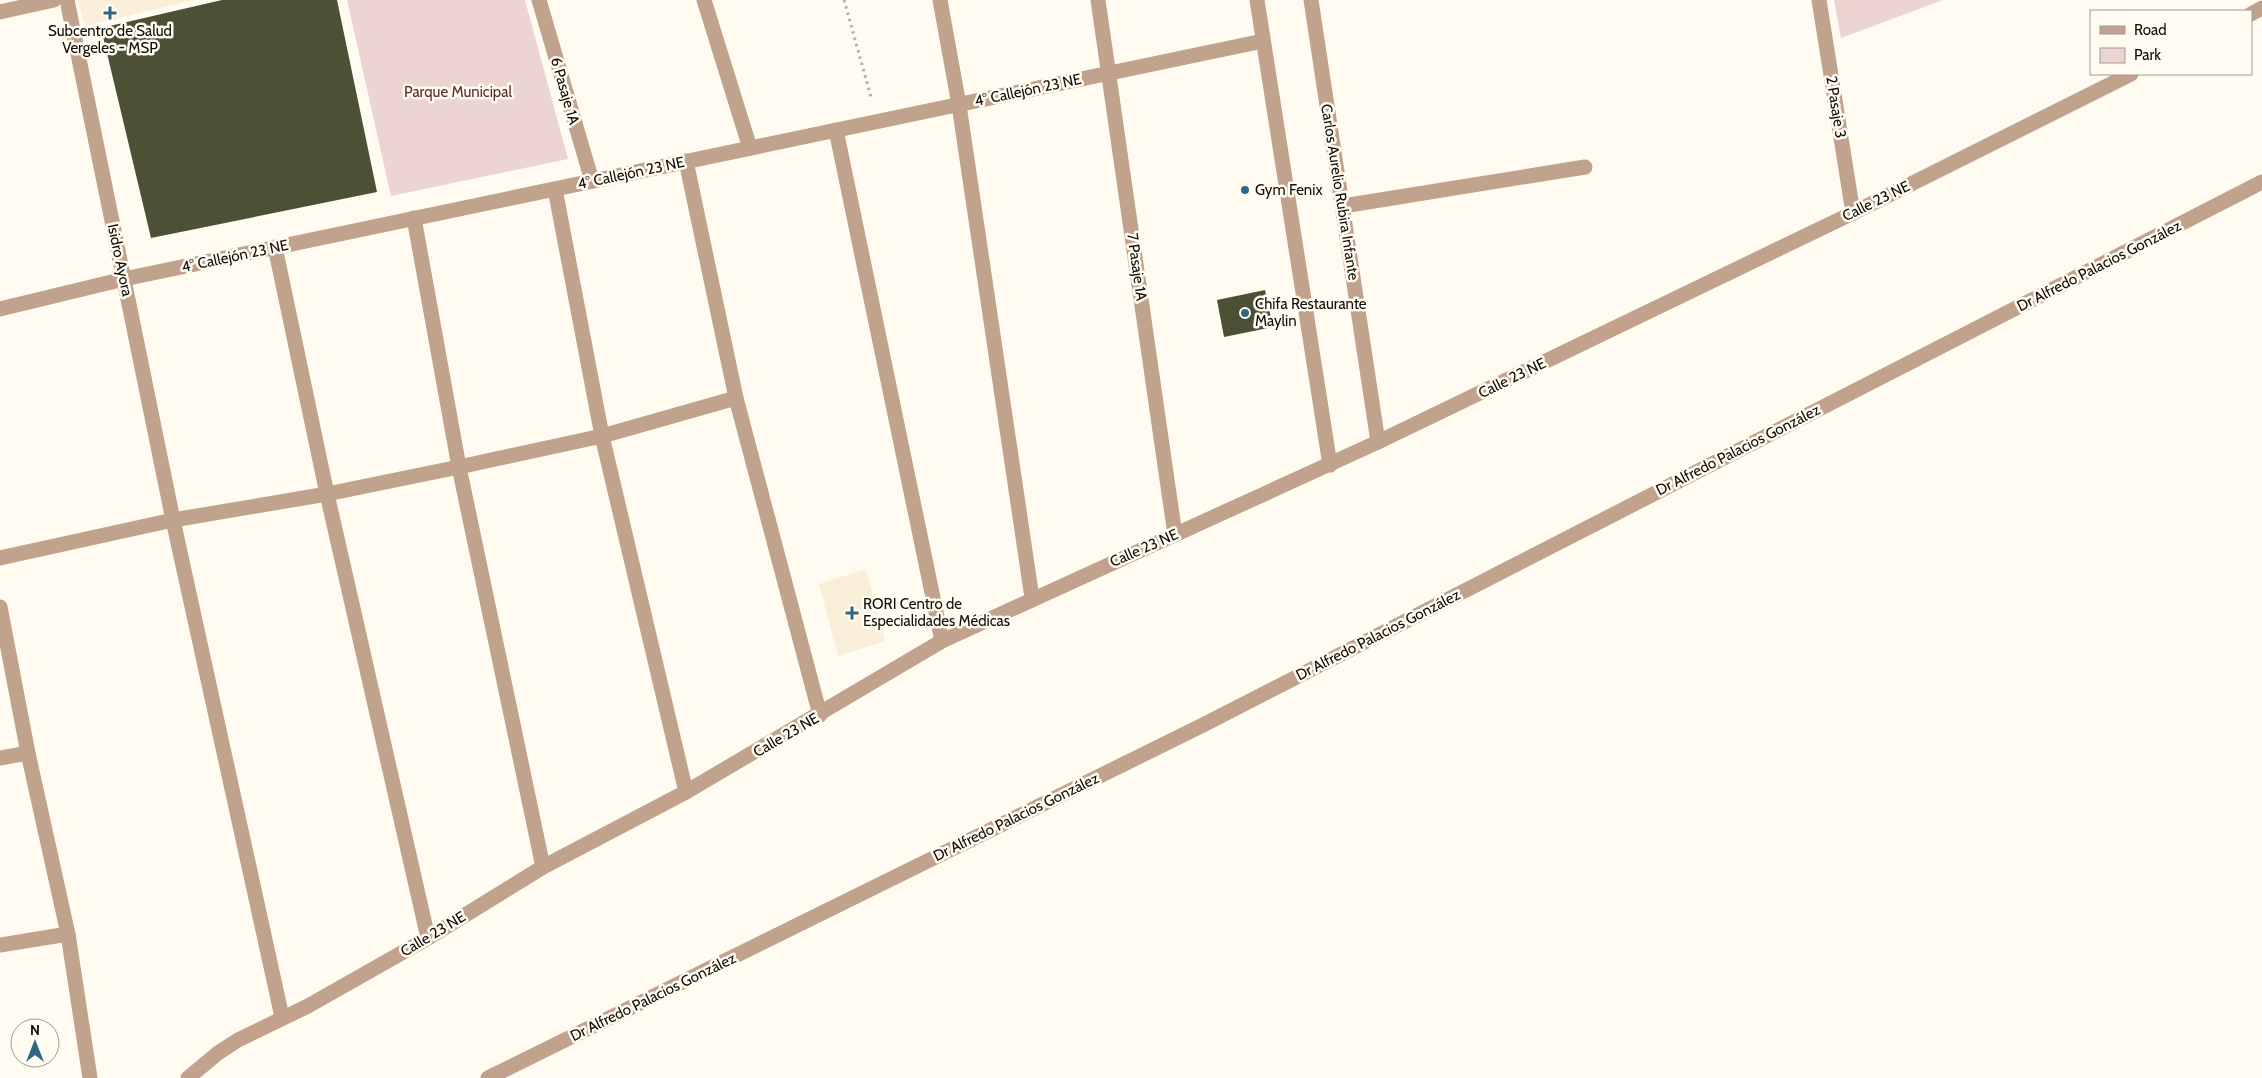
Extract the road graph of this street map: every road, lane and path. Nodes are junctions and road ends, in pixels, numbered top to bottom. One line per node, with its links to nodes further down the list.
1 (54, 0): 11 (street)
2 (67, 0): 28 (street, Isidro Ayora)
3 (539, 0): 21 (street, 6 Pasaje 1A)
4 (704, 0): 18 (street)
5 (844, 0): 16 (path)
6 (940, 0): 15 (street)
7 (1098, 0): 13 (street, 7 Pasaje 1A)
8 (1257, 0): 12 (street)
9 (1312, 0): 24 (street, Carlos Aurelio Rubira Infante)
10 (1820, 0): 25 (street, 2 Pasaje 3)
11 (0, 12)
12 (1263, 41): 13 (street, 4° Callejón 23 NE); 33 (street)
13 (1110, 73): 15 (street, 4° Callejón 23 NE); 37 (street, 7 Pasaje 1A)
14 (2129, 75): 25 (street, Calle 23 NE)
15 (958, 105): 16 (street, 4° Callejón 23 NE); 39 (street)
16 (878, 121): 17 (street, 4° Callejón 23 NE)
17 (836, 130): 18 (street, 4° Callejón 23 NE); 41 (street)
18 (750, 148): 19 (street, 4° Callejón 23 NE)
19 (686, 161): 21 (street, 4° Callejón 23 NE); 30 (street)
20 (1585, 167): 24 (street)
21 (592, 181): 23 (street, 4° Callejón 23 NE)
22 (2262, 182): 53 (street, Dr Alfredo Palacios González)
23 (555, 189): 26 (street, 4° Callejón 23 NE); 31 (street)
24 (1342, 206): 32 (street, Carlos Aurelio Rubira Infante)
25 (1853, 213): 32 (street, Calle 23 NE)
26 (414, 218): 27 (street, 4° Callejón 23 NE); 34 (street)
27 (275, 247): 28 (street, 4° Callejón 23 NE); 35 (street)
28 (124, 279): 29 (street, 4° Callejón 23 NE); 36 (street, Isidro Ayora)
29 (0, 309)
30 (736, 398): 31 (street); 42 (street)
31 (602, 436): 34 (street); 45 (street)
32 (1378, 442): 33 (street, Calle 23 NE)
33 (1330, 465): 37 (street, Calle 23 NE)
34 (459, 467): 35 (street); 46 (street)
35 (327, 494): 36 (street); 48 (street)
36 (173, 520): 38 (street); 50 (street, Isidro Ayora)
37 (1175, 535): 39 (street, Calle 23 NE)
38 (0, 558)
39 (1032, 598): 41 (street, Calle 23 NE)
40 (0, 607): 43 (street)
41 (942, 642): 42 (street, Calle 23 NE)
42 (820, 715): 45 (street, Calle 23 NE)
43 (28, 753): 44 (street); 47 (street)
44 (0, 758)
45 (686, 792): 46 (street, Calle 23 NE)
46 (543, 866): 48 (street, Calle 23 NE)
47 (68, 934): 49 (street); 51 (street)
48 (428, 938): 50 (street, Calle 23 NE)
49 (0, 945)
50 (282, 1018): 52 (street, Calle 23 NE)
51 (90, 1078)
52 (188, 1078)
53 (488, 1078)

